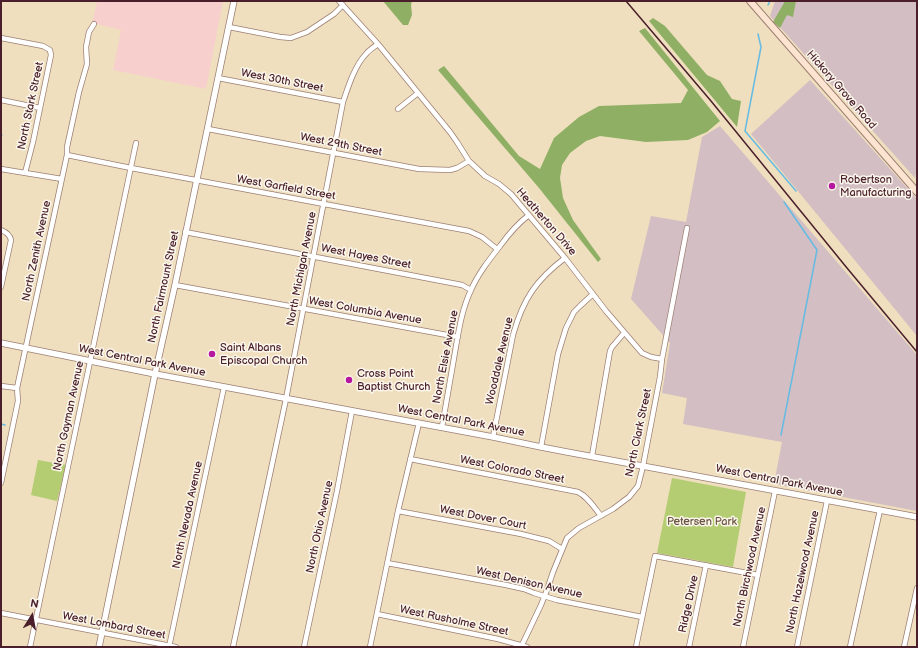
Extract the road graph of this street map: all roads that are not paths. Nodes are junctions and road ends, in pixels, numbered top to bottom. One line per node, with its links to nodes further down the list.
1 (234, 1): 5 (street, North Fairmount Street)
2 (750, 1): 24 (main road, Hickory Grove Road)
3 (341, 3): 5 (street); 7 (street, Heatherton Drive)
4 (94, 24): 17 (street, North Zenith Avenue)
5 (229, 26): 8 (street, North Fairmount Street)
6 (1, 38): 12 (street, North Stark Street)
7 (378, 44): 9 (street, Heatherton Drive); 11 (street, North Michigan Avenue)
8 (218, 78): 11 (street, West 30th Street); 14 (street, North Fairmount Street)
9 (418, 93): 13 (street); 18 (street, Heatherton Drive)
10 (1, 100): 12 (street)
11 (343, 102): 16 (street, North Michigan Avenue)
12 (40, 108): 21 (street, North Stark Street)
13 (398, 109)
14 (208, 129): 16 (street, West 29th Street); 23 (street, North Fairmount Street)
15 (136, 143): 19 (street, North Gayman Avenue)
16 (334, 152): 18 (street, West 29th Street); 25 (street, North Michigan Avenue)
17 (67, 155): 19 (street, West Garfield Street); 22 (street, North Zenith Avenue)
18 (469, 161): 26 (street, Heatherton Drive)
19 (130, 168): 23 (street, West Garfield Street); 43 (street, North Gayman Avenue)
20 (1, 169): 21 (street)
21 (25, 174): 22 (street)
22 (62, 180): 41 (street, North Zenith Avenue)
23 (197, 180): 25 (street, West Garfield Street); 29 (street, North Fairmount Street)
24 (917, 192)
25 (324, 204): 30 (street, West Garfield Street); 31 (street, North Michigan Avenue)
26 (529, 215): 30 (street, North Elsie Avenue); 32 (street, Heatherton Drive)
27 (687, 228): 42 (street, North Clark Street)
28 (1, 230): 34 (street)
29 (185, 232): 31 (street, West Hayes Street); 33 (street, North Fairmount Street)
30 (497, 249): 35 (street, North Elsie Avenue)
31 (314, 256): 35 (street, West Hayes Street); 37 (street, North Michigan Avenue)
32 (565, 258): 36 (street, Heatherton Drive); 52 (street, Wooddale Avenue)
33 (175, 285): 37 (street, West Columbia Avenue); 44 (street, North Fairmount Street)
34 (1, 287)
35 (471, 290): 39 (street, North Elsie Avenue)
36 (593, 294): 38 (street, Heatherton Drive); 53 (street)
37 (303, 308): 39 (street, West Columbia Avenue); 48 (street, North Michigan Avenue)
38 (624, 333): 42 (street, Heatherton Drive); 54 (street)
39 (458, 337): 51 (street, North Elsie Avenue)
40 (1, 343): 41 (street, West Central Park Avenue)
41 (26, 348): 43 (street, West Central Park Avenue); 47 (street, North Zenith Avenue)
42 (662, 360): 56 (street, North Clark Street)
43 (89, 361): 44 (street, West Central Park Avenue); 73 (street, North Gayman Avenue)
44 (155, 374): 46 (street, West Central Park Avenue); 74 (street, North Fairmount Street)
45 (1, 386): 47 (street)
46 (224, 386): 48 (street, West Central Park Avenue); 75 (street, North Nevada Avenue)
47 (17, 388): 57 (street, North Zenith Avenue)
48 (286, 399): 49 (street, West Central Park Avenue); 80 (street, North Michigan Avenue)
49 (352, 410): 50 (street, West Central Park Avenue); 81 (street, North Ohio Avenue)
50 (419, 423): 51 (street, West Central Park Avenue); 55 (street)
51 (442, 427): 52 (street, West Central Park Avenue)
52 (493, 437): 53 (street, West Central Park Avenue)
53 (541, 447): 54 (street, West Central Park Avenue)
54 (592, 456): 56 (street, West Central Park Avenue)
55 (410, 459): 61 (street); 62 (street, West Colorado Street)
56 (643, 466): 58 (street, West Central Park Avenue); 62 (street, North Clark Street)
57 (1, 483)
58 (775, 491): 59 (street, West Central Park Avenue); 67 (street, North Birchwood Avenue)
59 (827, 501): 60 (street, West Central Park Avenue); 87 (street, North Hazelwood Avenue)
60 (880, 510): 63 (street, West Central Park Avenue); 88 (street)
61 (398, 511): 64 (street, West Dover Court); 65 (street)
62 (601, 516): 64 (street, North Clark Street)
63 (917, 517)
64 (562, 549): 69 (street, North Clark Street)
65 (387, 563): 69 (street, West Denison Avenue); 71 (street)
66 (706, 565): 67 (street); 72 (street); 85 (street, Ridge Drive)
67 (758, 575): 86 (street, North Birchwood Avenue)
68 (917, 588): 89 (street)
69 (545, 597): 72 (street, West Denison Avenue); 76 (street, North Clark Street)
70 (1, 613): 73 (street, West Lombard Street)
71 (377, 614): 76 (street, West Rusholme Street); 82 (street)
72 (642, 617): 84 (street)
73 (35, 620): 74 (street, West Lombard Street); 77 (street, North Gayman Avenue)
74 (102, 633): 75 (street, West Lombard Street); 78 (street, North Fairmount Street)
75 (169, 646): 79 (street, West Lombard Street)
76 (521, 646): 83 (street, West Rusholme Street)
77 (30, 647)
78 (100, 647)
79 (176, 647)
80 (233, 647)
81 (304, 647)
82 (370, 647)
83 (527, 647)
84 (636, 647)
85 (689, 647)
86 (743, 647)
87 (797, 647)
88 (850, 647)
89 (904, 647)

